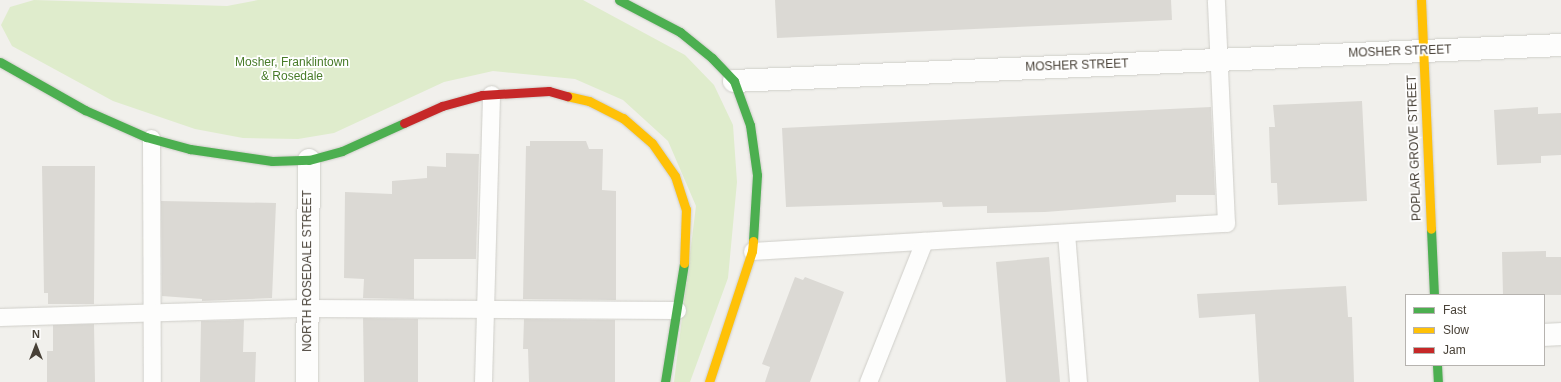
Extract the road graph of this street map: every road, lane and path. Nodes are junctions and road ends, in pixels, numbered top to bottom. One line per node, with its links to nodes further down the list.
1 (620, 0): 8 (street)
2 (1216, 0): 6 (lane)
3 (1421, 0): 5 (street, POPLAR GROVE STREET)
4 (1561, 45): 5 (street, MOSHER STREET)
5 (1424, 51): 6 (street, MOSHER STREET); 15 (street, POPLAR GROVE STREET)
6 (1219, 60): 8 (street, MOSHER STREET); 12 (lane)
7 (0, 62): 10 (street)
8 (734, 81): 14 (street)
9 (491, 94): 11 (street); 17 (lane); 18 (street)
10 (151, 138): 11 (street); 19 (lane)
11 (309, 160): 16 (street, NORTH ROSEDALE STREET)
12 (1066, 233): 13 (lane); 30 (lane)
13 (924, 241): 14 (lane); 29 (lane)
14 (752, 251): 28 (street)
15 (1434, 294)
16 (308, 308): 17 (lane); 19 (lane); 25 (street, NORTH ROSEDALE STREET)
17 (485, 308): 18 (lane); 26 (lane)
18 (677, 310): 27 (street)
19 (153, 313): 20 (lane); 24 (lane)
20 (0, 317)
21 (1561, 334): 22 (street)
22 (1545, 335)
23 (1437, 366): 31 (street)
24 (152, 382)
25 (307, 382)
26 (483, 382)
27 (665, 382)
28 (709, 382)
29 (868, 382)
30 (1078, 382)
31 (1438, 382)

